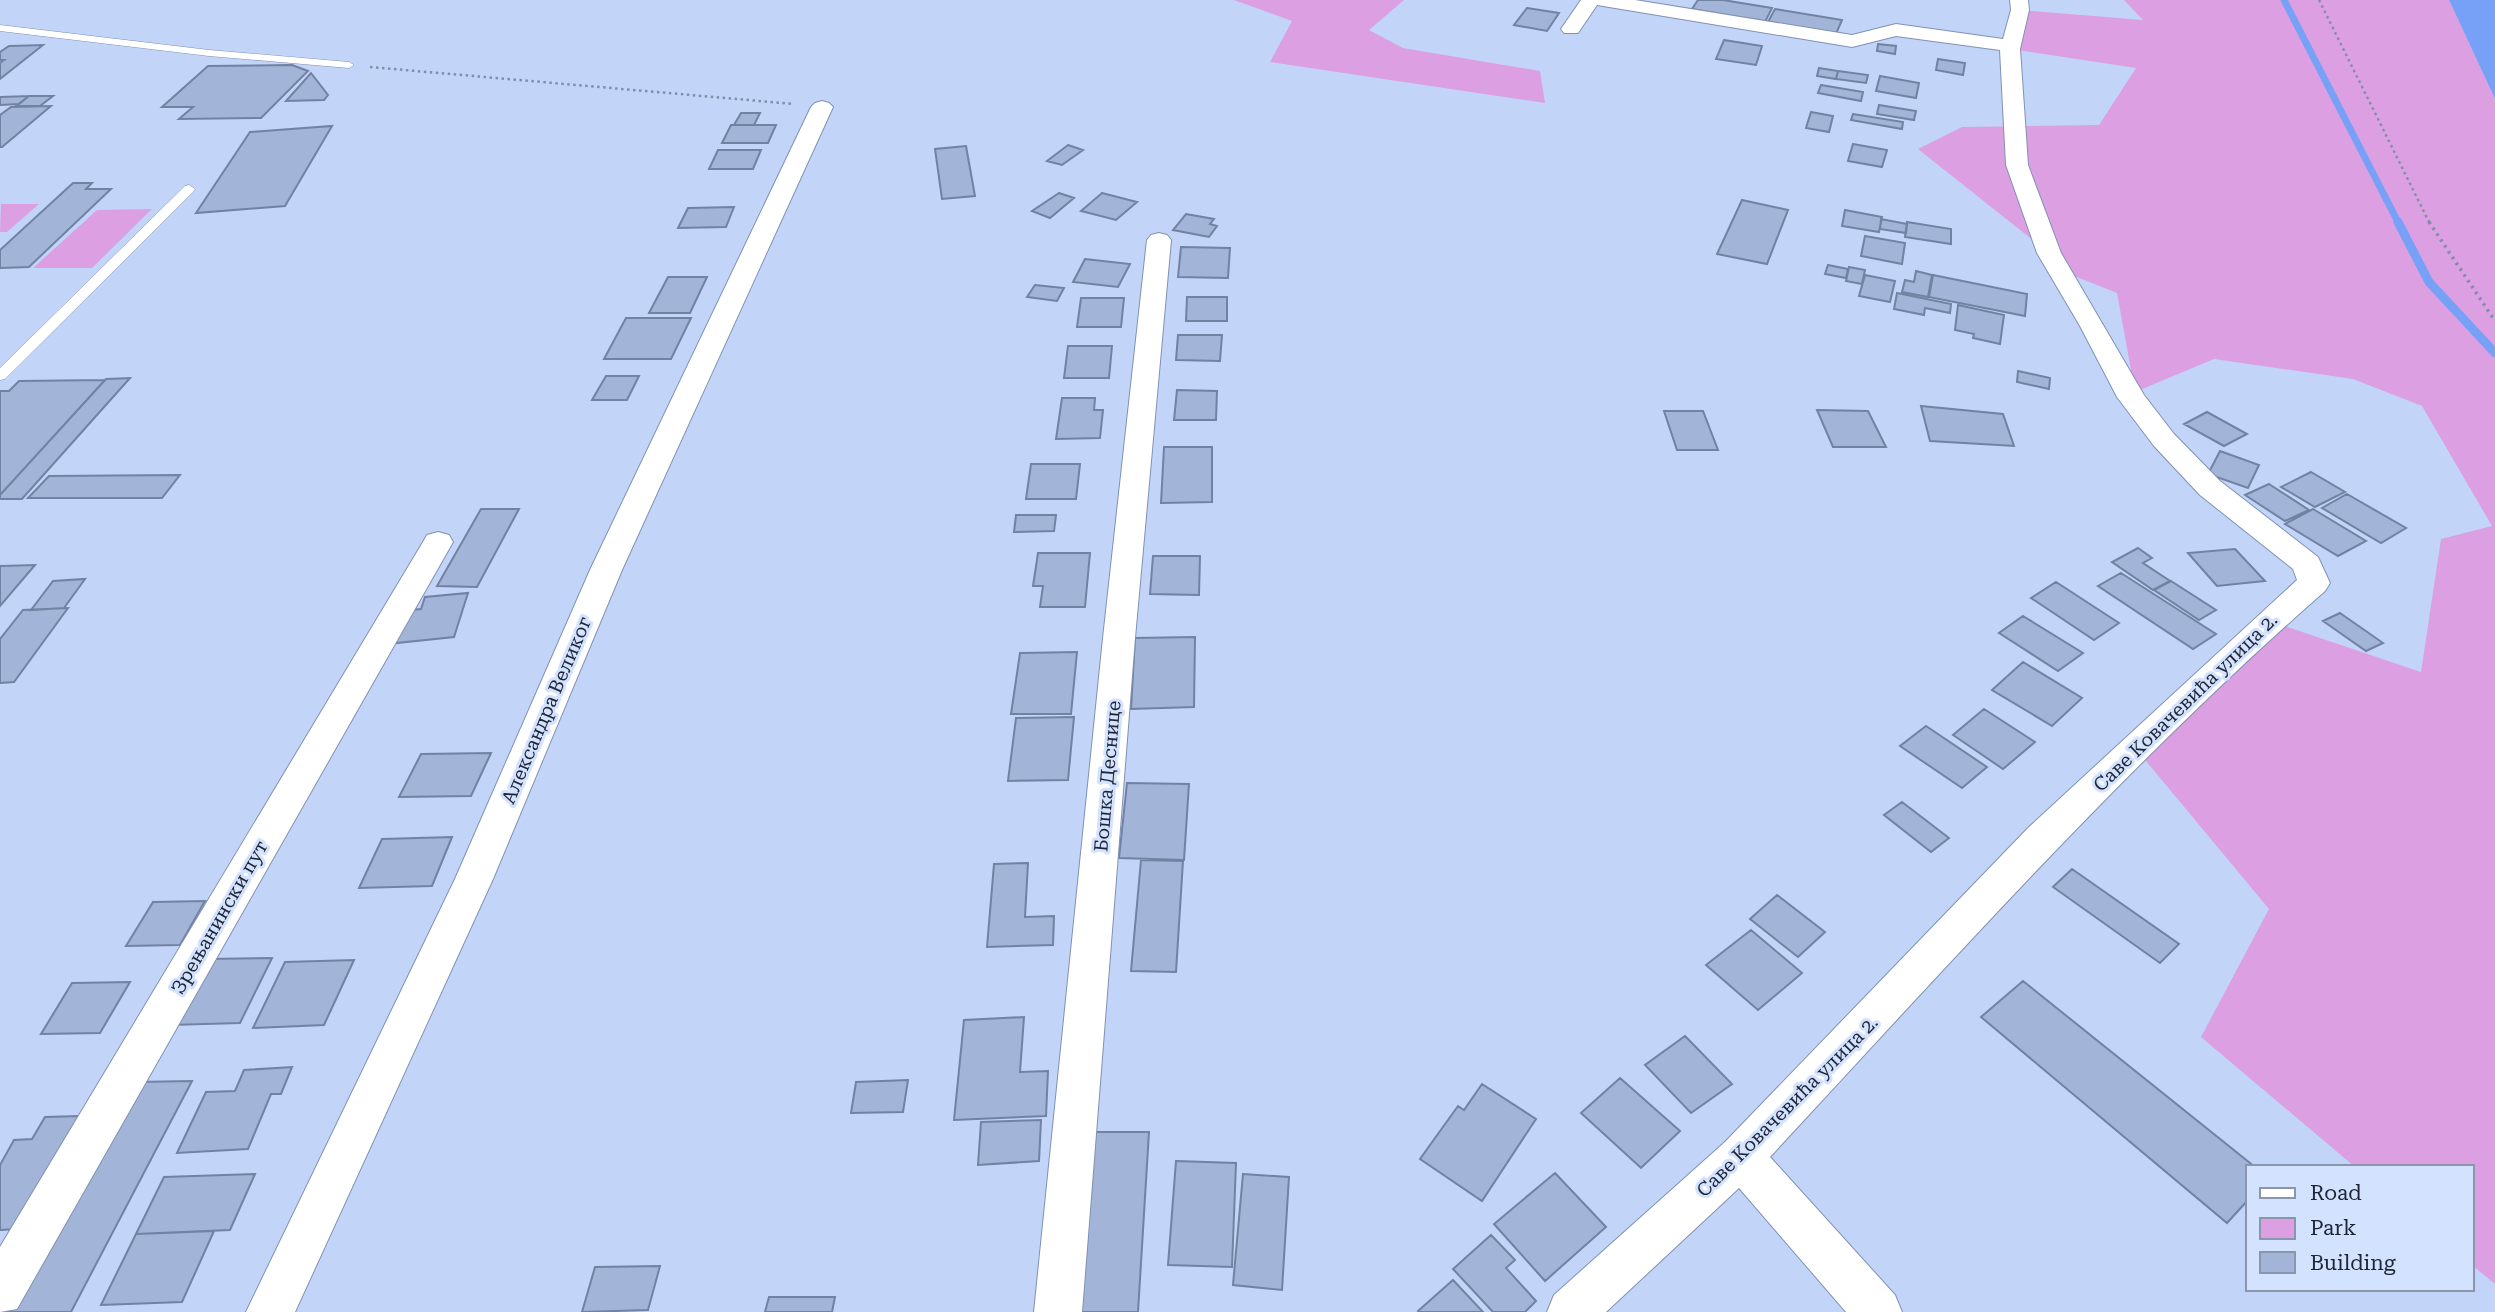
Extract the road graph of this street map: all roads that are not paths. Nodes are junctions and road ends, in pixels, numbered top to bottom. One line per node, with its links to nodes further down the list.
1 (1597, 0): 4 (street); 5 (street)
2 (2019, 0): 5 (street, Саве Ковачевића улица 2.)
3 (0, 28): 6 (lane)
4 (1571, 29)
5 (2011, 46): 12 (street, Саве Ковачевића улица 2.)
6 (349, 65)
7 (822, 107): 14 (street, Александра Великог)
8 (188, 189): 10 (lane)
9 (1159, 240): 15 (street, Бошка Деснице)
10 (0, 376)
11 (438, 542): 13 (street, Зрењанински пут)
12 (1741, 1157): 16 (street, Саве Ковачевића улица 2.); 17 (street)
13 (0, 1292)
14 (270, 1312)
15 (1058, 1312)
16 (1571, 1312)
17 (1878, 1312)

